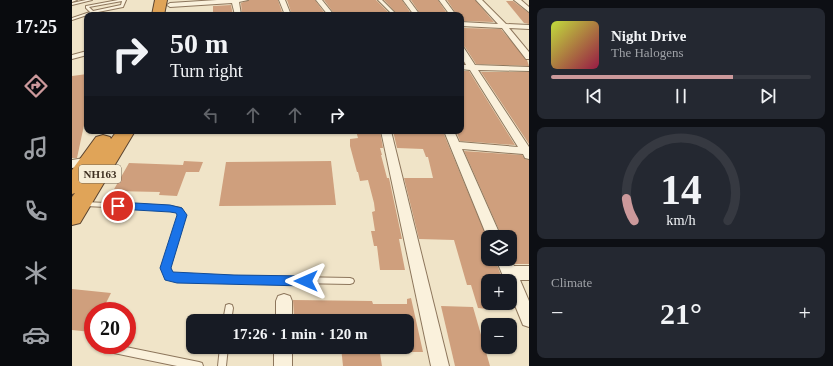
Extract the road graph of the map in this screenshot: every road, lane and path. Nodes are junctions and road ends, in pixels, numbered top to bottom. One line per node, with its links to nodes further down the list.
1 (90, 0): 12 (lane)
2 (123, 0): 15 (lane); 17 (lane)
3 (235, 0): 4 (street); 14 (street); 18 (street)
4 (245, 0)
5 (282, 0): 19 (street)
6 (319, 0): 20 (street)
7 (380, 0): 21 (lane)
8 (406, 0): 22 (street)
9 (442, 0): 23 (street)
10 (479, 0): 27 (street)
11 (517, 0): 16 (street)
12 (81, 2): 13 (lane); 15 (lane)
13 (72, 4)
14 (168, 5)
15 (87, 7): 17 (lane)
16 (529, 10)
17 (92, 12)
18 (237, 12)
19 (287, 12)
20 (329, 12)
21 (392, 12)
22 (415, 12)
23 (451, 12)
24 (84, 15): 25 (lane)
25 (72, 19)
26 (464, 24): 27 (street)
27 (504, 26): 28 (street); 32 (street)
28 (529, 28)
29 (84, 54): 31 (street)
30 (464, 55): 34 (street)
31 (72, 56)
32 (529, 57)
33 (464, 67): 34 (street)
34 (471, 68): 35 (street); 40 (street)
35 (529, 69)
36 (387, 134): 58 (street)
37 (450, 134): 39 (street)
38 (115, 136): 41 (highway, NH163); 42 (highway, NH163)
39 (455, 145): 40 (street); 43 (street)
40 (528, 153)
41 (81, 162): 42 (highway, NH163)
42 (75, 202): 46 (lane)
43 (491, 230)
44 (506, 266): 45 (street); 51 (street)
45 (529, 273)
46 (350, 281)
47 (284, 301): 50 (street)
48 (229, 308): 49 (lane)
49 (228, 314)
50 (284, 314)
51 (529, 319)
52 (136, 353): 55 (lane)
53 (223, 354): 56 (lane)
54 (283, 354): 57 (street)
55 (199, 366)
56 (222, 366)
57 (283, 366)
58 (440, 366)

